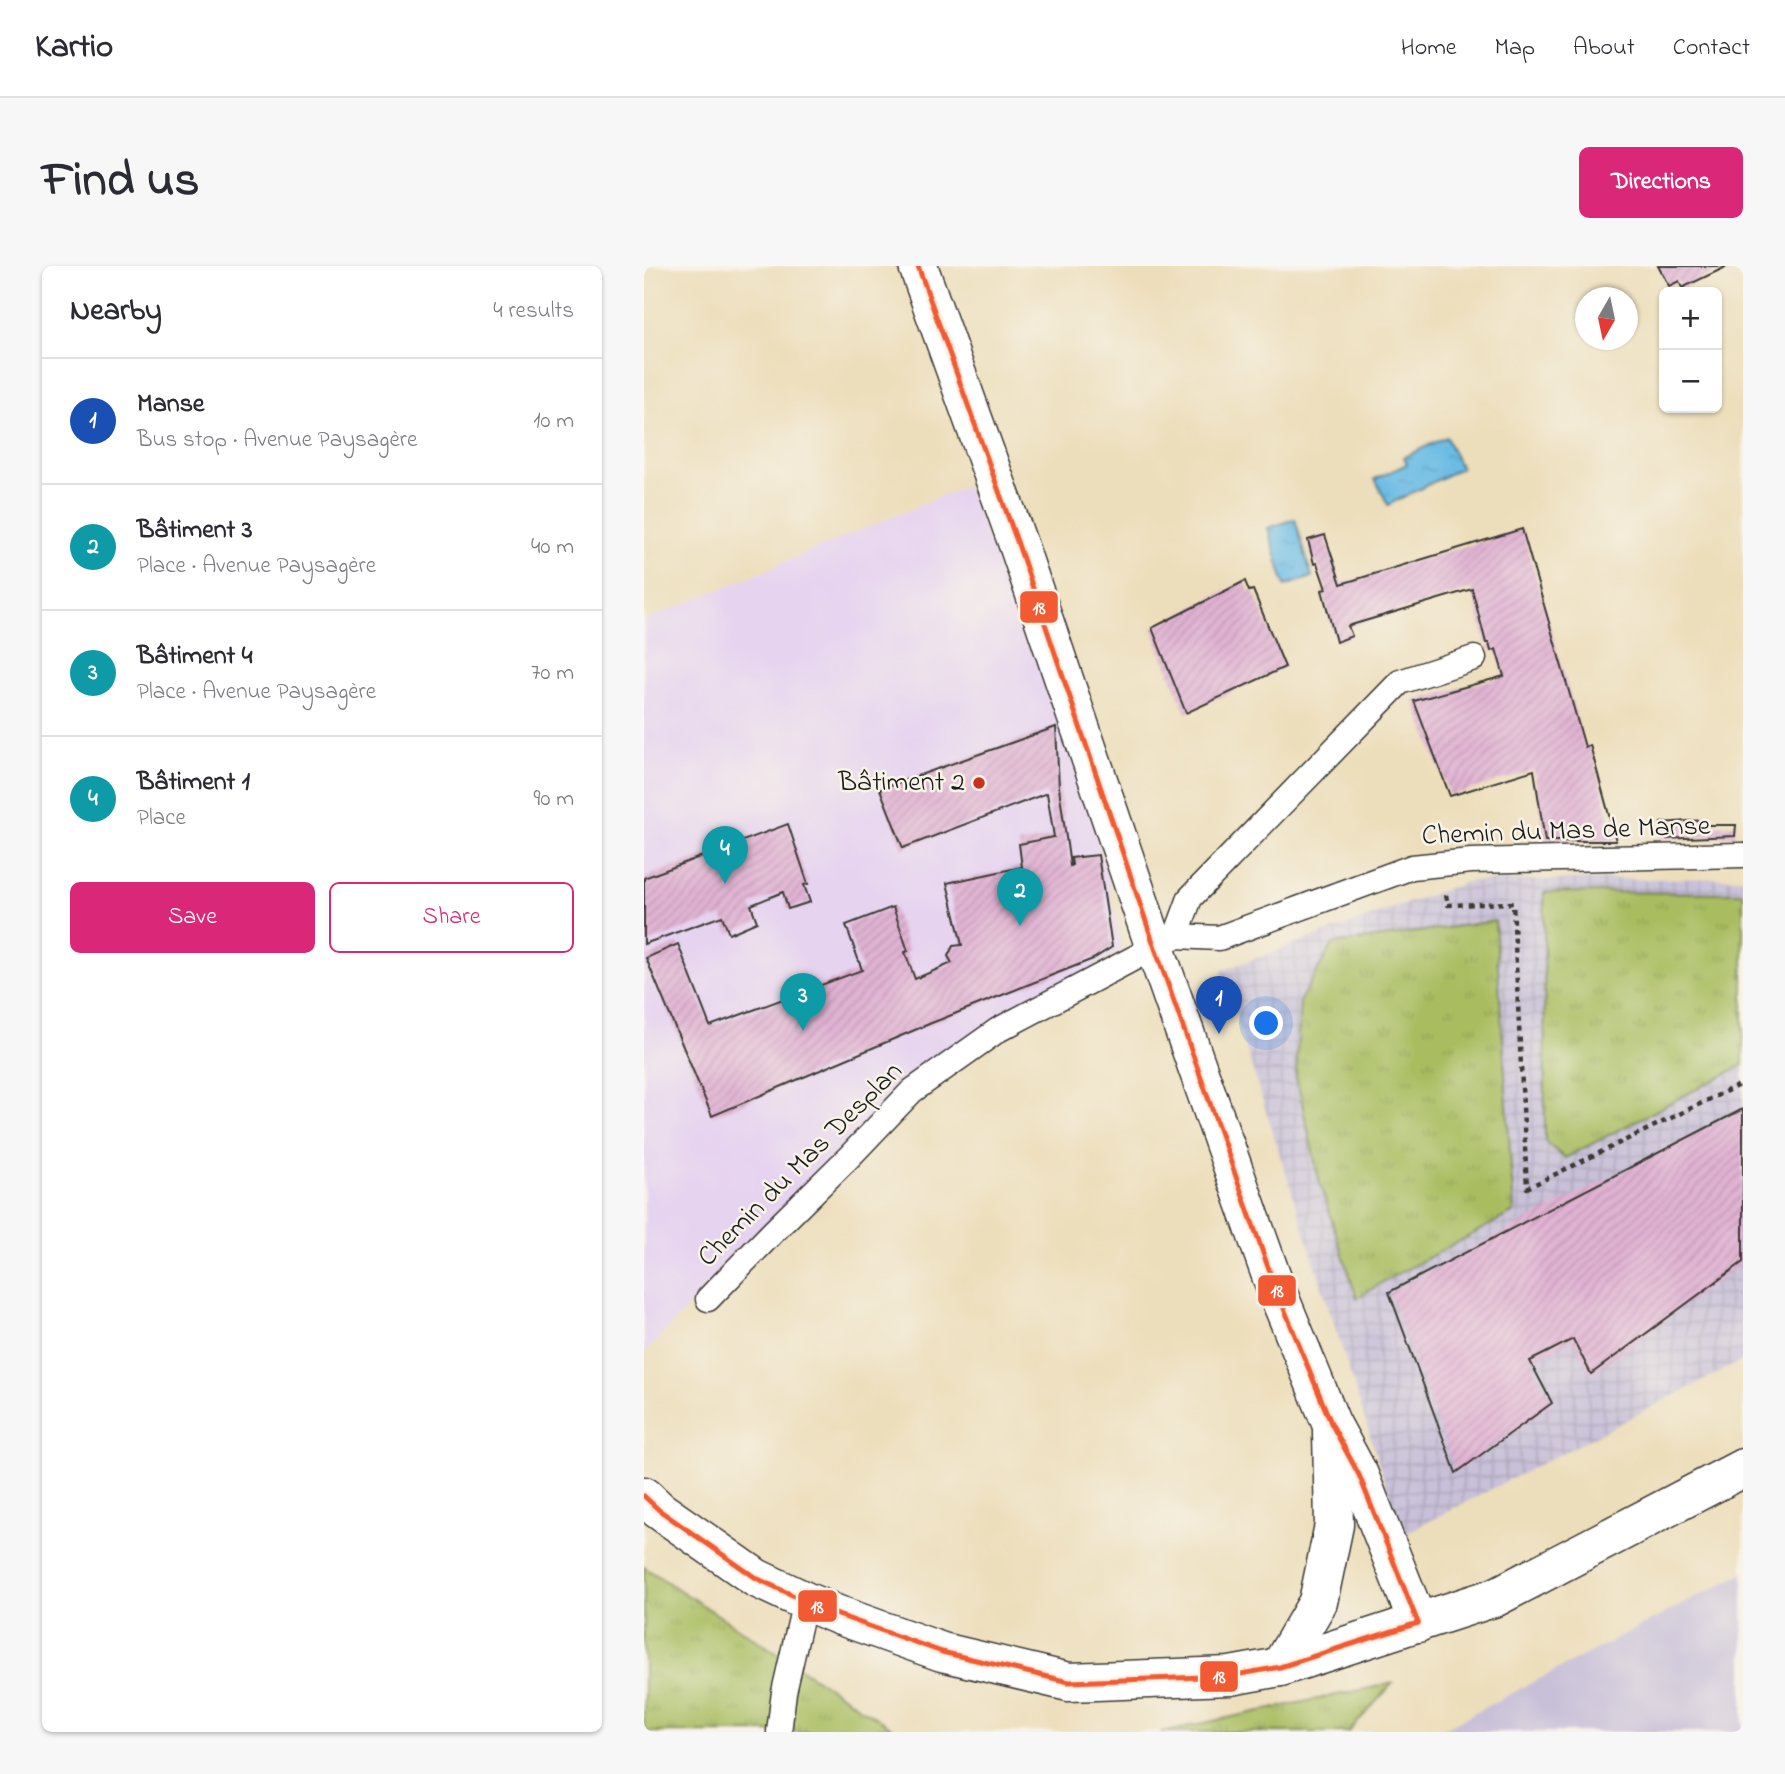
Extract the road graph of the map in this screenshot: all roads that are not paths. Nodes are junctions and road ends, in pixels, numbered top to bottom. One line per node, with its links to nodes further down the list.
1 (918, 266): 4 (street)
2 (1474, 658): 4 (lane)
3 (1743, 855): 4 (lane, Chemin du Mas de Manse)
4 (1165, 942): 5 (lane, Chemin du Mas Desplan); 6 (street)
5 (708, 1299)
6 (1331, 1423): 10 (street); 11 (street)
7 (1743, 1468): 10 (street)
8 (644, 1496): 9 (street)
9 (805, 1601): 11 (street); 12 (lane)
10 (1418, 1623): 11 (street)
11 (1280, 1667)
12 (779, 1732)

